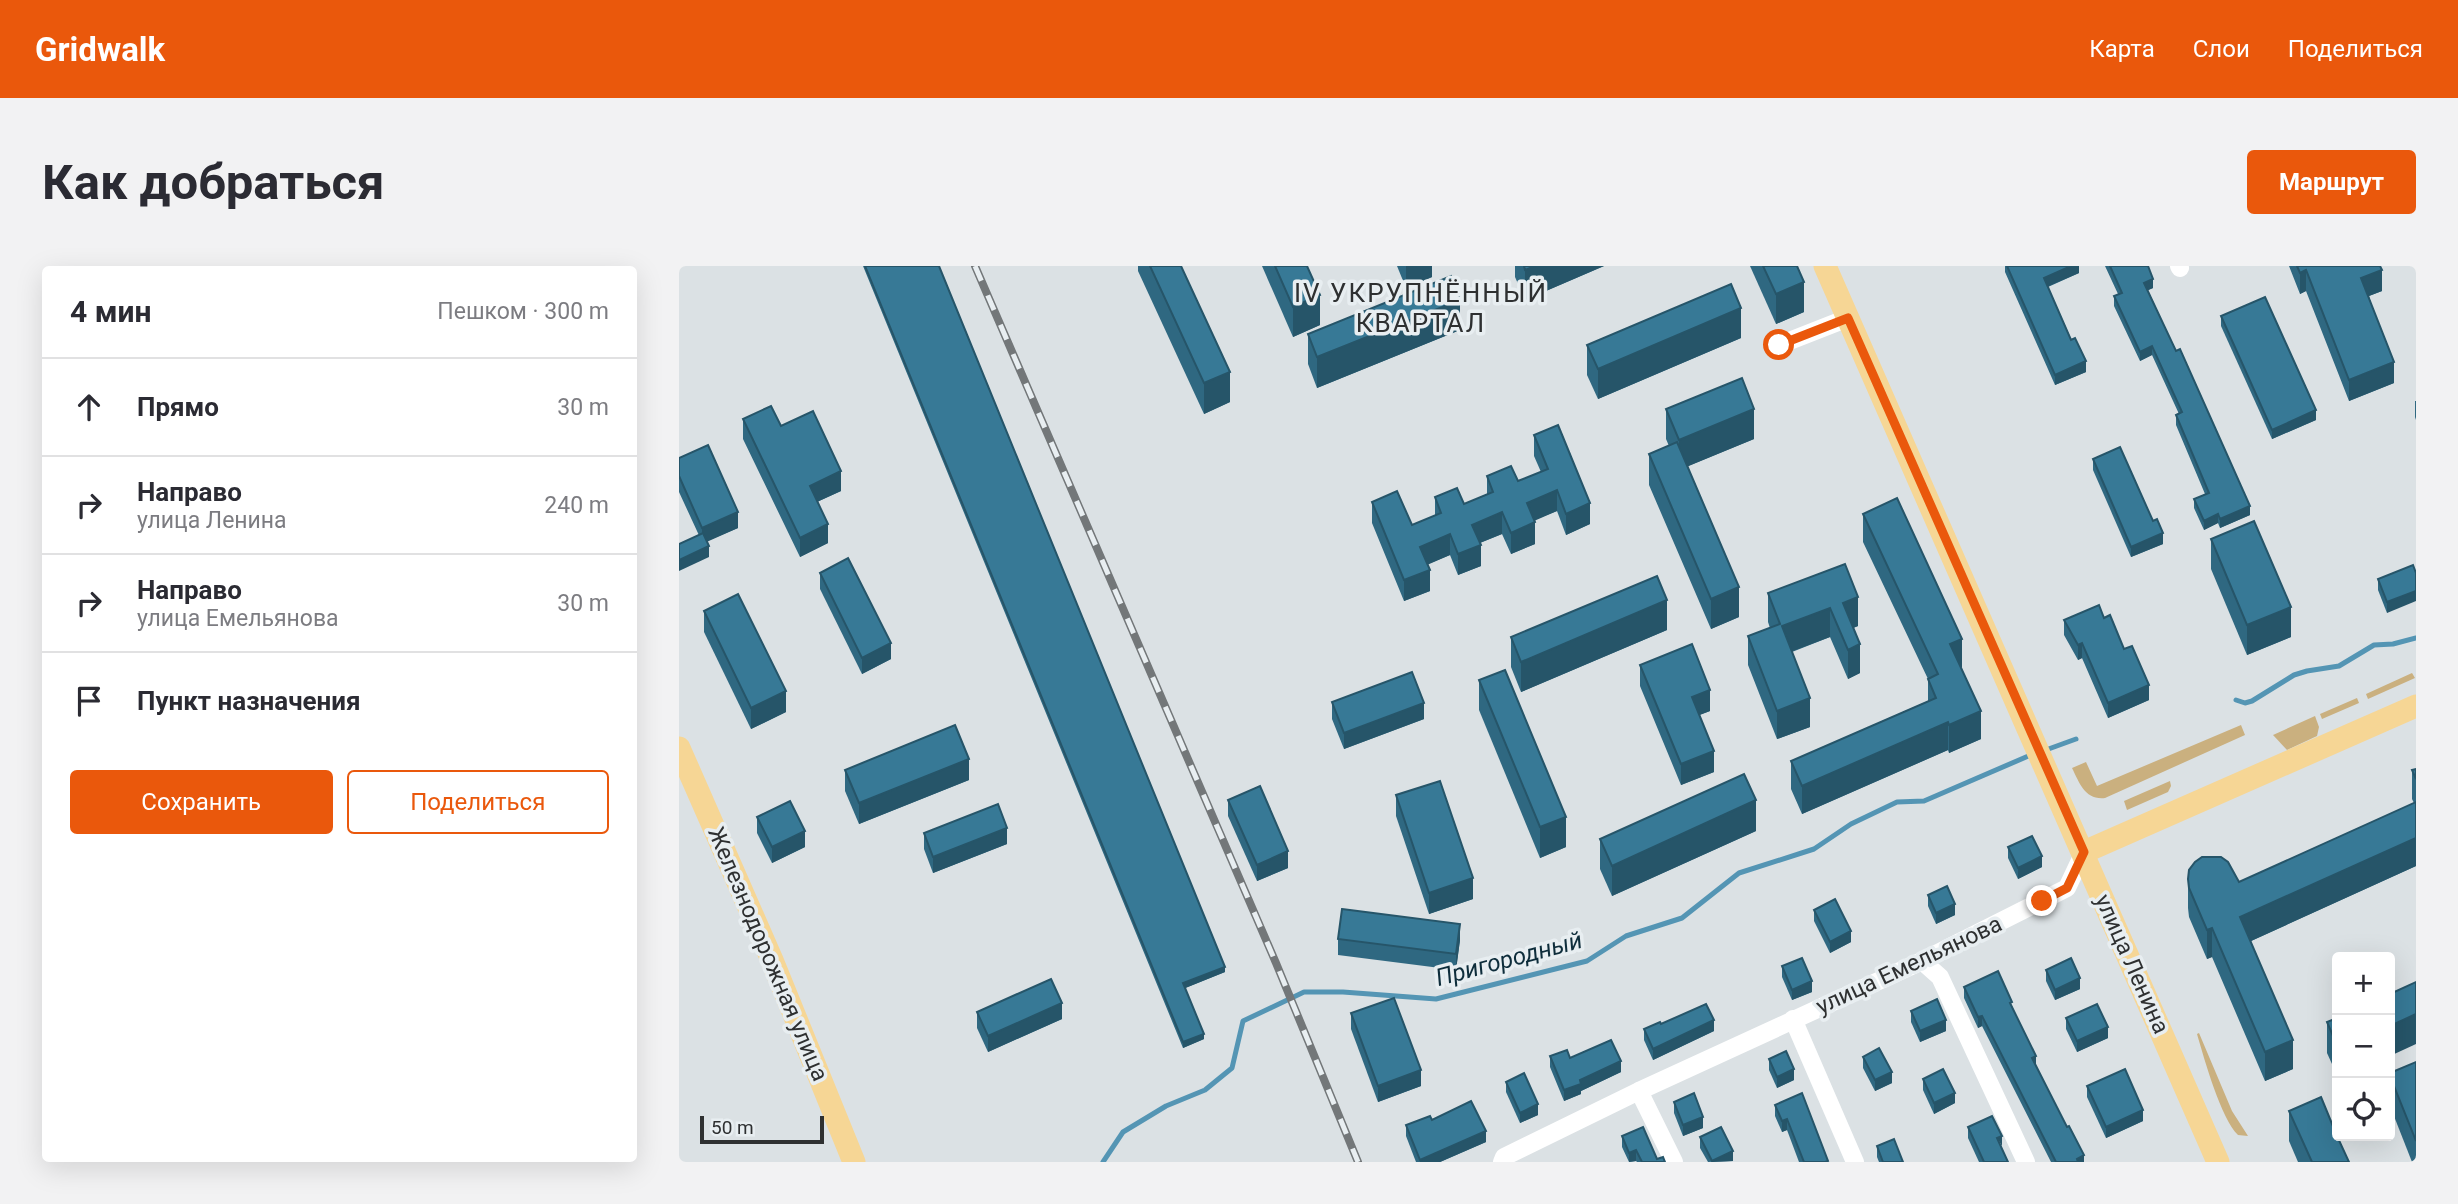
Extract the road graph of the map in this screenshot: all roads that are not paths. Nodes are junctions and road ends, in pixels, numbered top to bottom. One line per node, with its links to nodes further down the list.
1 (1825, 266): 2 (main road, улица Ленина)
2 (1848, 318): 3 (street); 6 (main road, улица Ленина)
3 (1779, 345)
4 (2416, 705): 6 (main road)
5 (679, 748): 10 (main road, Железнодорожная улица)
6 (2084, 852): 7 (street, улица Емельянова); 15 (main road, улица Ленина)
7 (1922, 961): 8 (street, улица Емельянова); 14 (street)
8 (1793, 1019): 9 (street, улица Емельянова); 13 (street)
9 (1639, 1091): 11 (street, улица Емельянова); 12 (street)
10 (855, 1162)
11 (1502, 1162)
12 (1674, 1162)
13 (1855, 1162)
14 (2026, 1162)
15 (2218, 1162)

